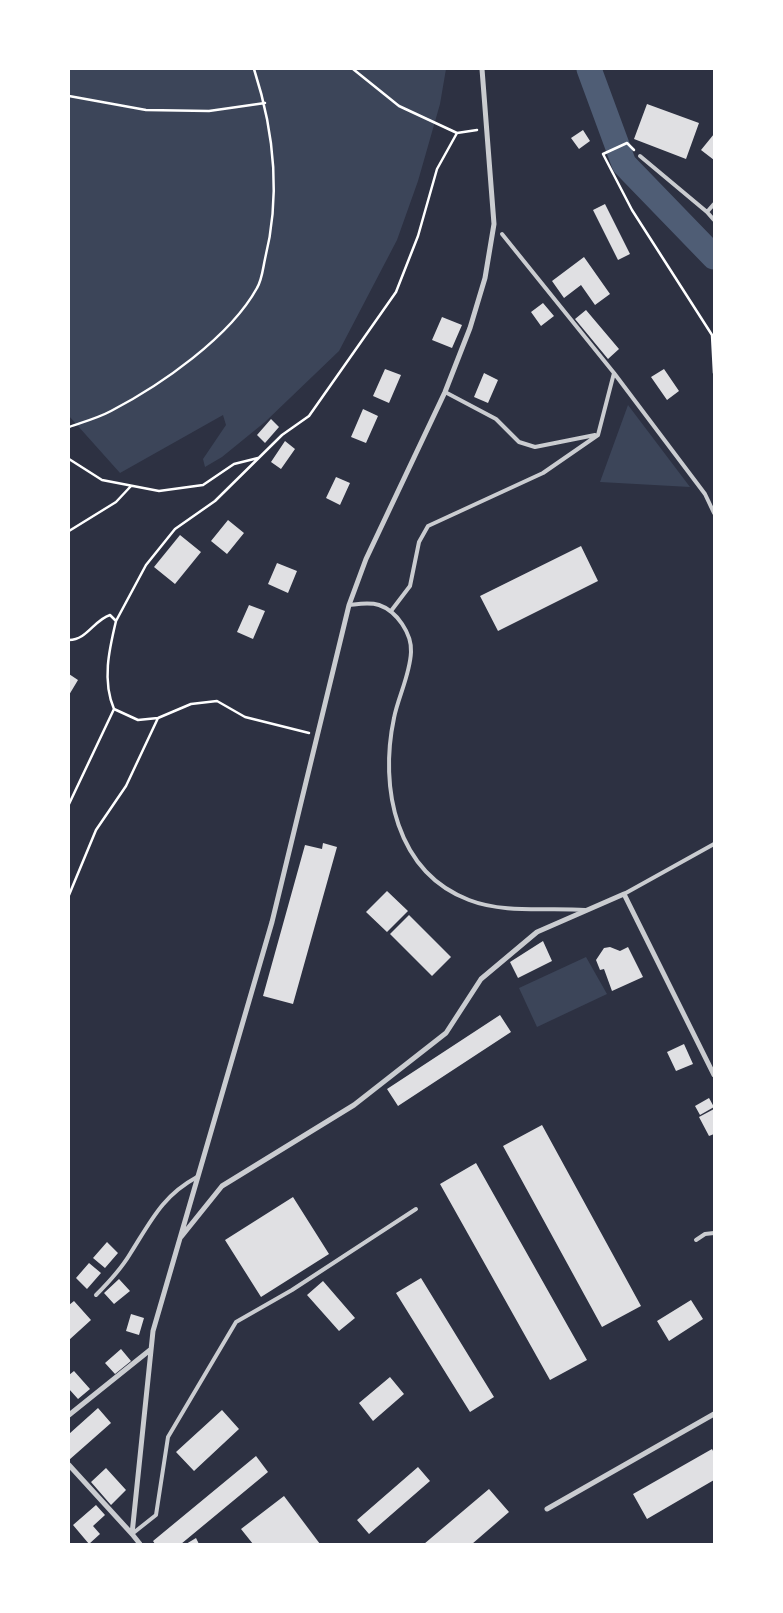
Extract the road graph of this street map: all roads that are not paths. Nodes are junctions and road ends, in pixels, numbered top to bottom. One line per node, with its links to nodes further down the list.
1 (482, 69): 8 (street)
2 (640, 156): 4 (lane)
3 (714, 204): 4 (lane)
4 (707, 212): 5 (lane)
5 (714, 220)
6 (502, 234): 7 (lane)
7 (614, 373): 9 (lane); 10 (lane)
8 (445, 392): 9 (lane); 11 (street)
9 (598, 435): 12 (lane)
10 (714, 513)
11 (349, 605): 12 (lane); 17 (street)
12 (391, 611): 15 (lane)
13 (714, 844): 14 (lane)
14 (624, 894): 15 (street); 16 (street)
15 (588, 910): 20 (street)
16 (714, 1075)
17 (198, 1177): 20 (street); 22 (lane)
18 (416, 1209): 28 (lane)
19 (714, 1234): 21 (lane)
20 (179, 1240): 23 (street)
21 (696, 1240)
22 (96, 1295)
23 (150, 1350): 25 (street); 28 (street)
24 (714, 1414): 27 (street)
25 (69, 1415)
26 (69, 1465): 28 (street)
27 (547, 1509)
28 (132, 1534): 29 (street)
29 (140, 1544)

